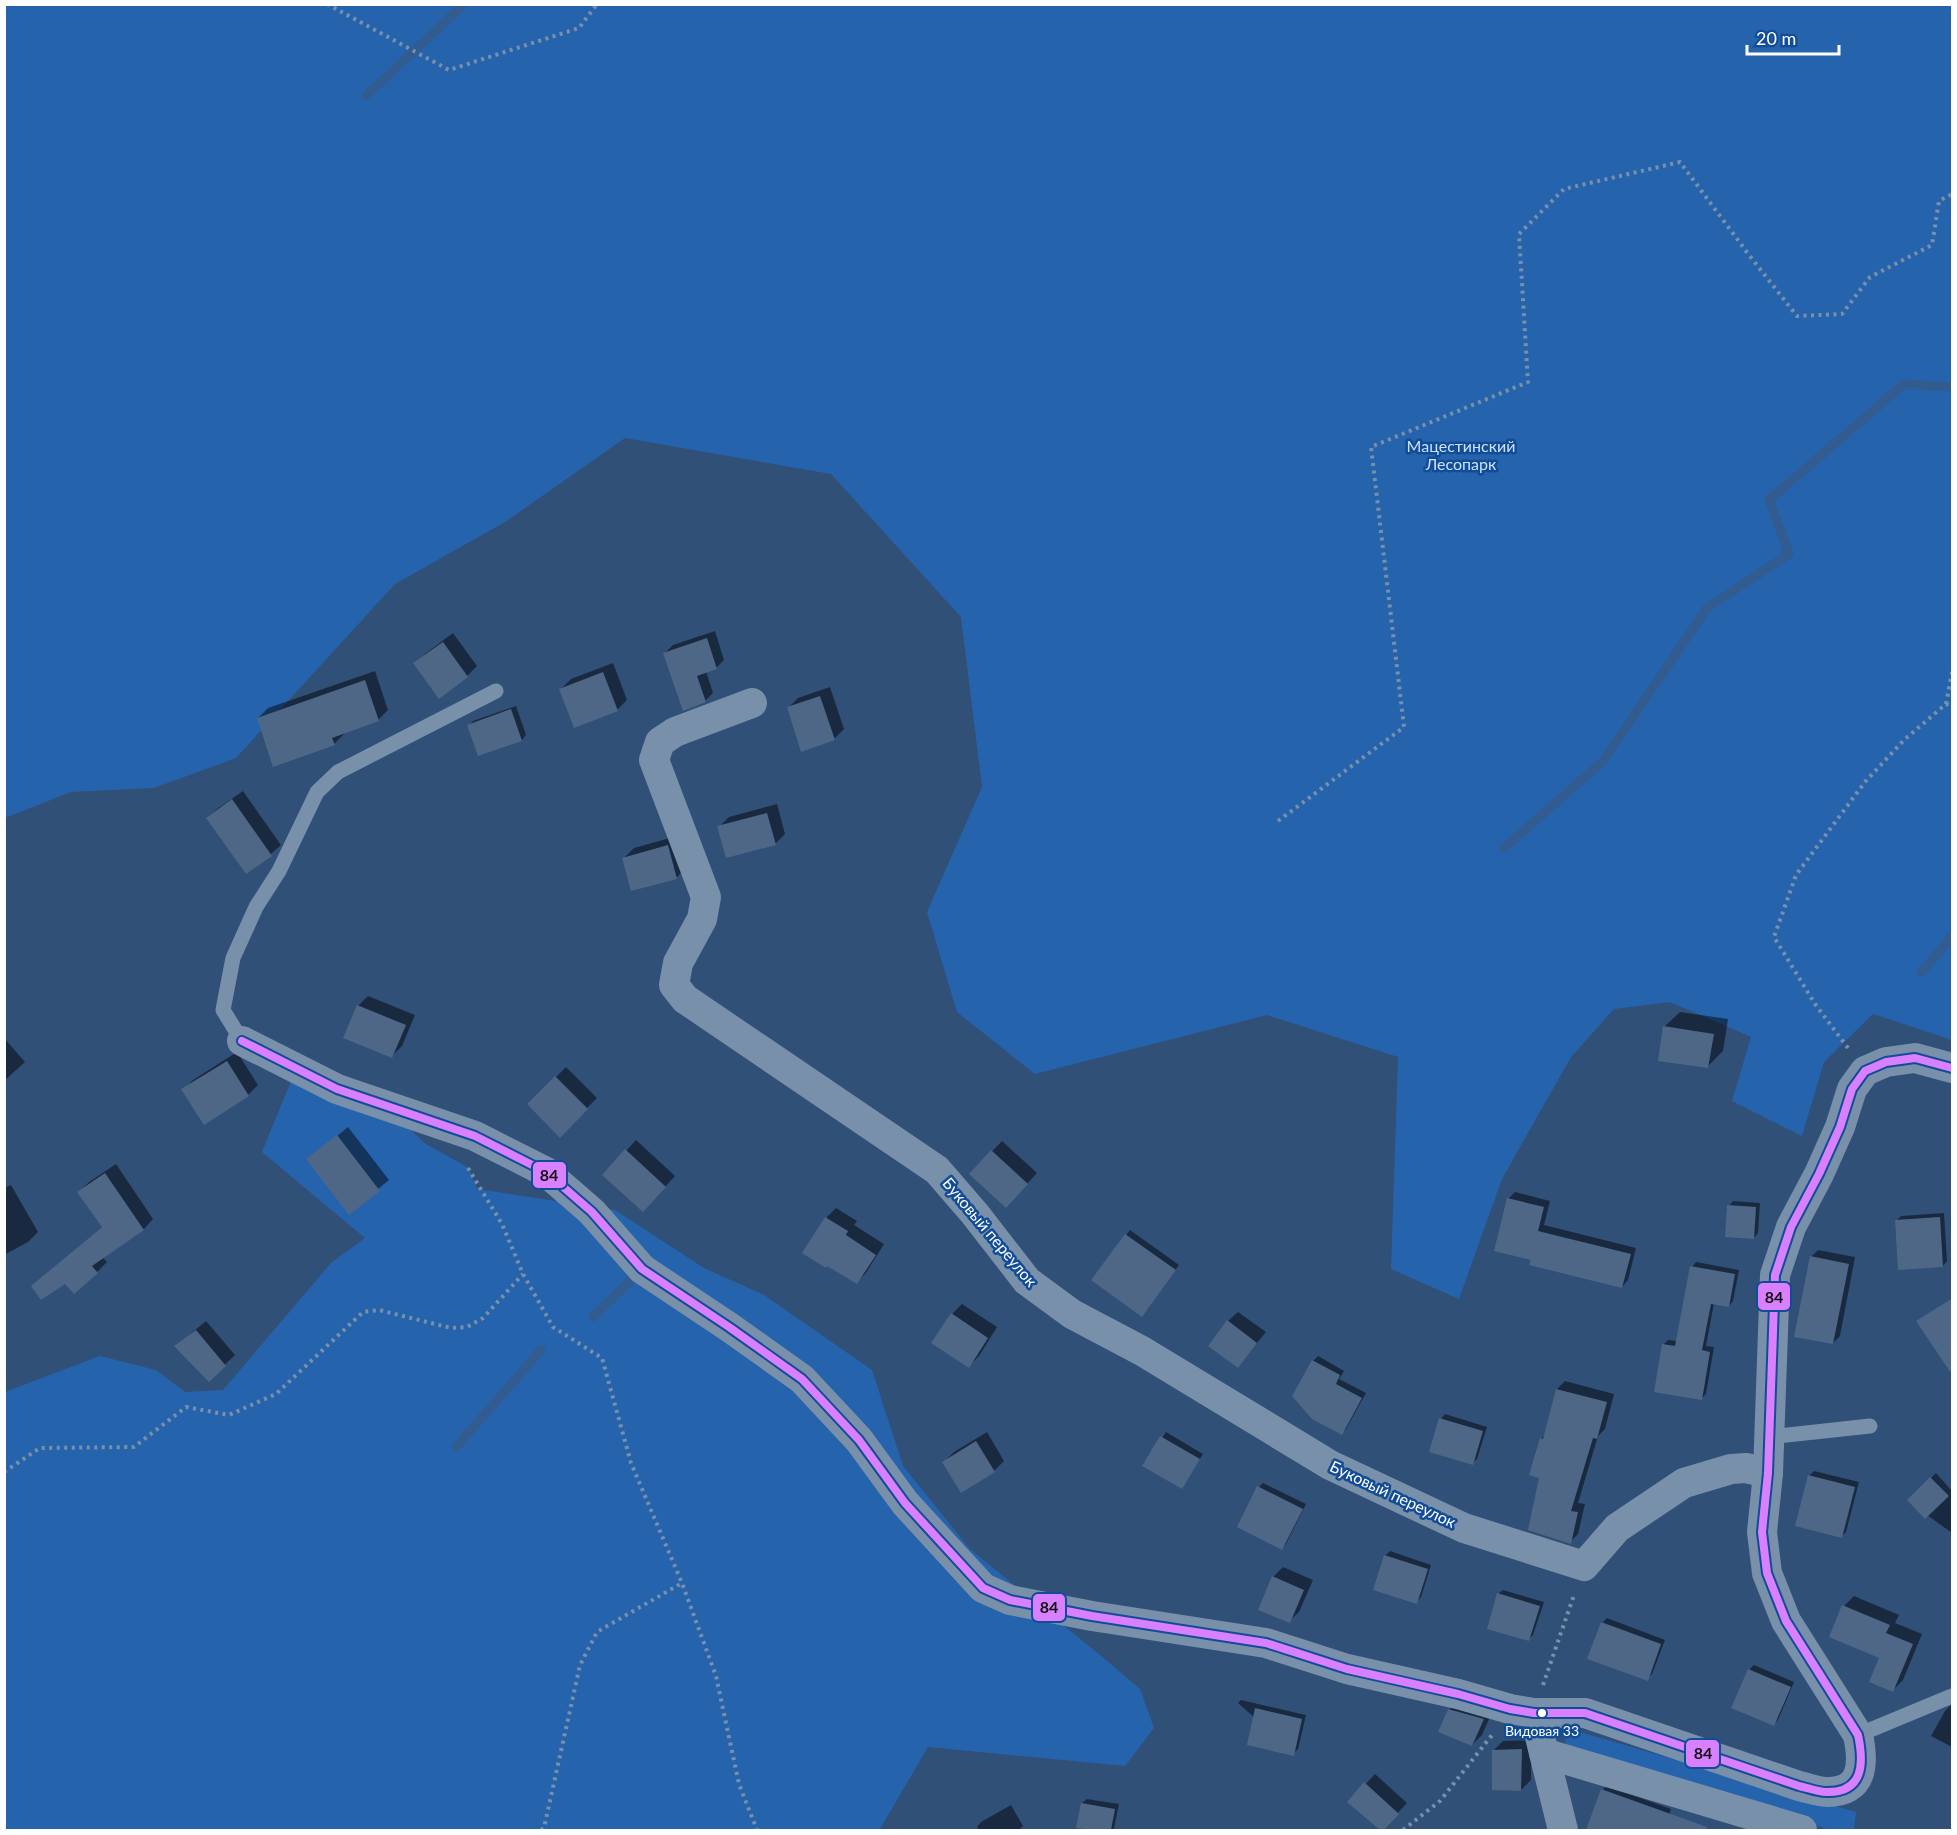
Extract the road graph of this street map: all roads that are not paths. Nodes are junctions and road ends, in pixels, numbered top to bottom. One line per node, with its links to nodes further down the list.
1 (496, 691): 3 (lane)
2 (752, 704): 7 (street, Буковый переулок)
3 (242, 1041): 9 (street)
4 (1953, 1068): 6 (street)
5 (1870, 1426): 6 (lane)
6 (1769, 1437): 7 (street)
7 (1768, 1473): 10 (street)
8 (1953, 1696): 10 (lane)
9 (1522, 1711): 10 (street); 11 (street)
10 (1858, 1735)
11 (1544, 1753): 12 (street); 13 (street)
12 (1563, 1830)
13 (1802, 1830)

